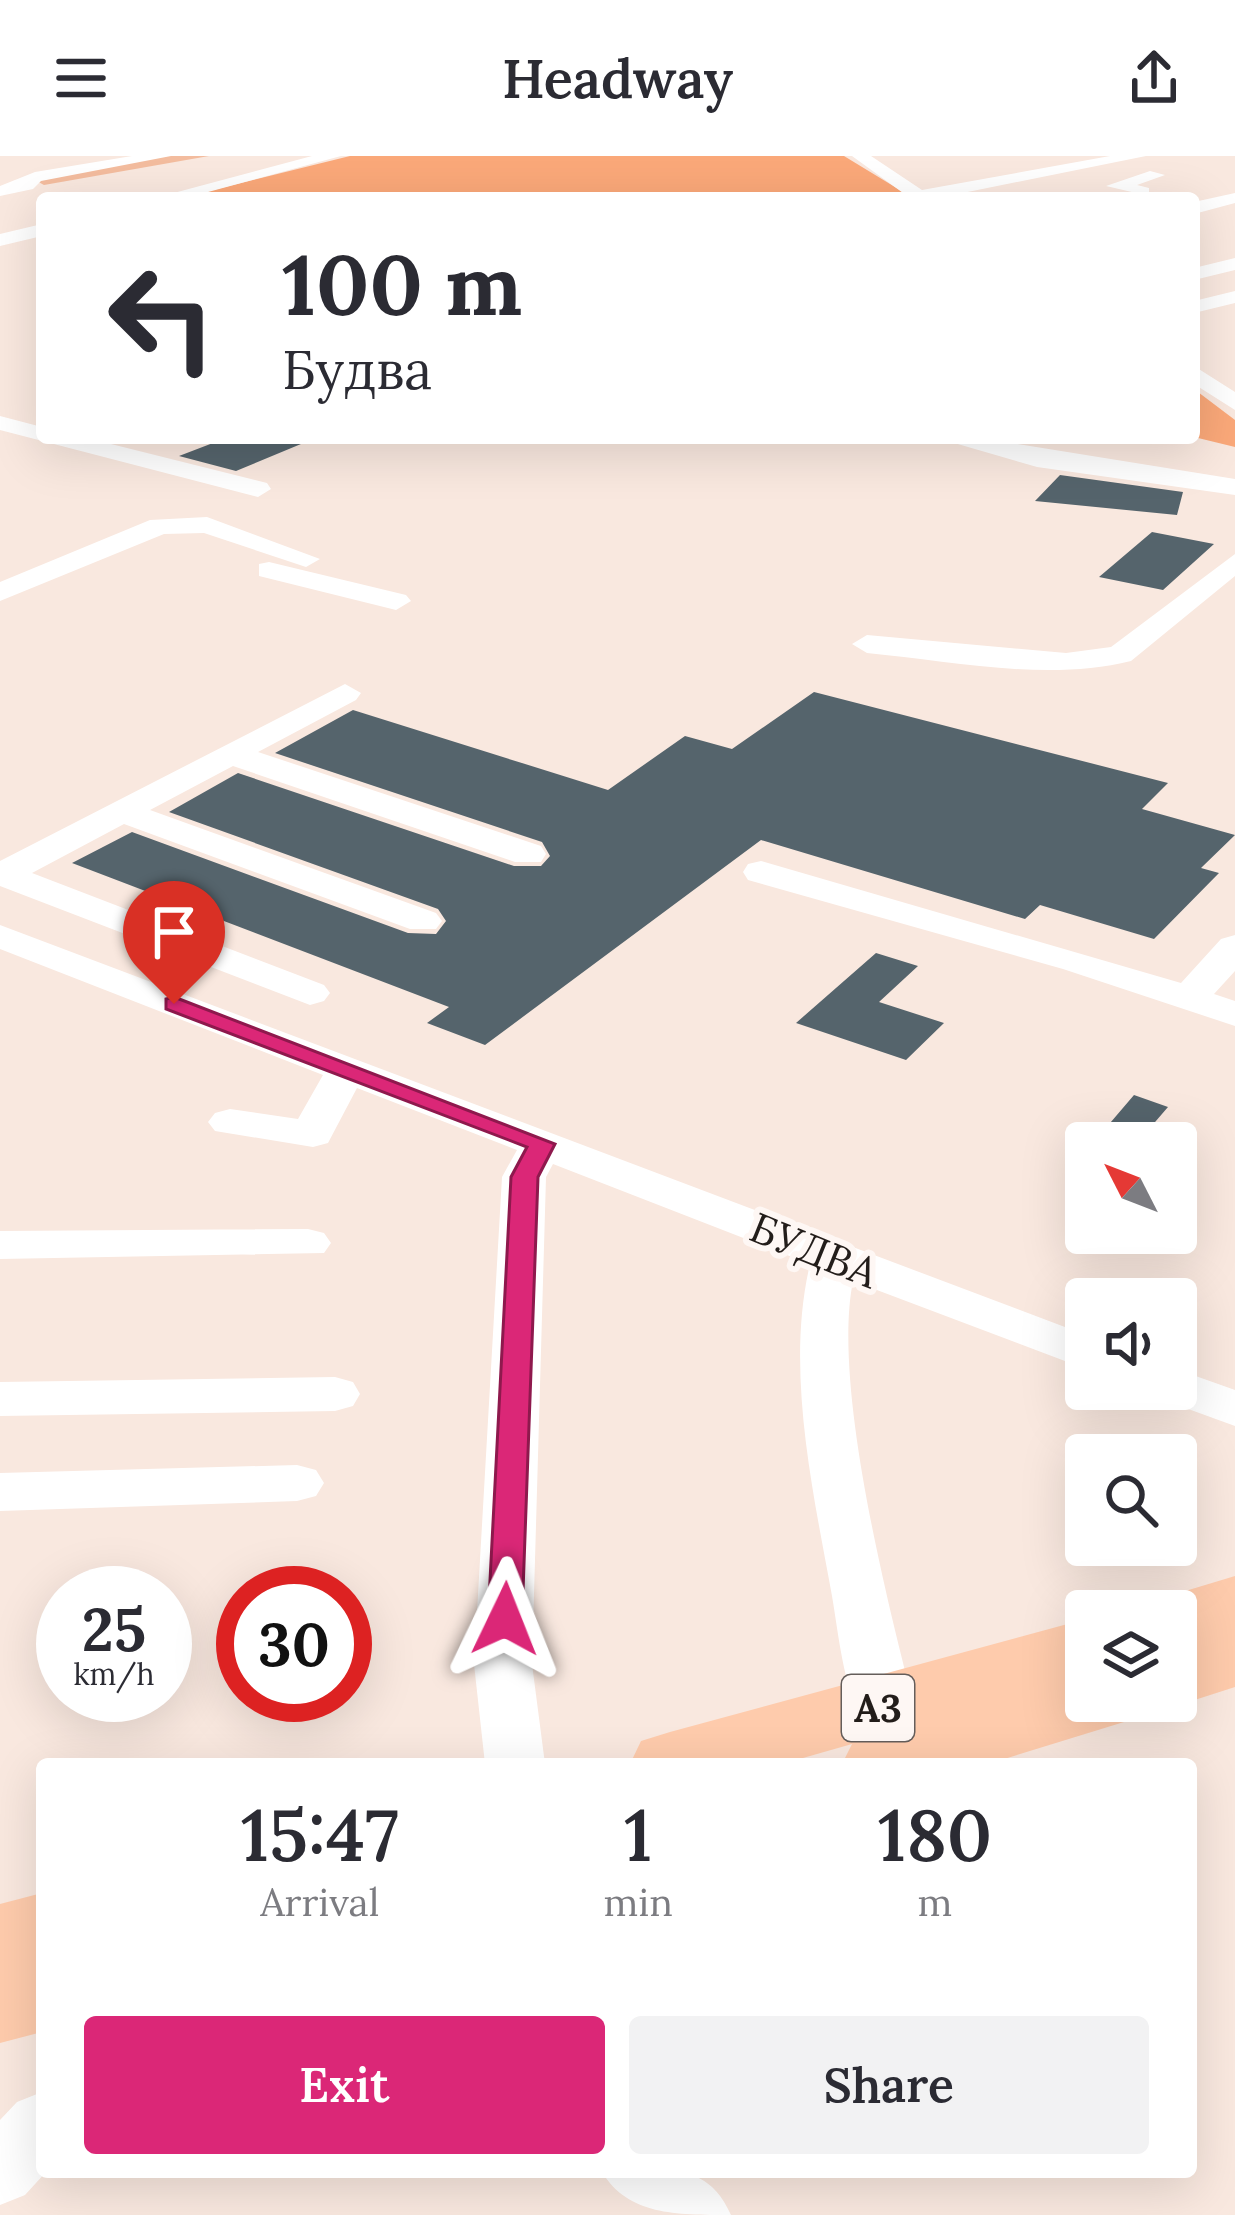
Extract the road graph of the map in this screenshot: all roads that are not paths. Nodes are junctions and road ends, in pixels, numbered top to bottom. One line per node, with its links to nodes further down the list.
1 (163, 156): 6 (street)
2 (333, 156): 7 (street)
3 (860, 156): 8 (street)
4 (1075, 156): 5 (street)
5 (1122, 160): 9 (street); 10 (street)
6 (0, 191)
7 (188, 192)
8 (913, 192)
9 (947, 192)
10 (1144, 192)
11 (1235, 198): 12 (street)
12 (1200, 207)
13 (36, 232): 14 (street)
14 (0, 244): 15 (street)
15 (36, 252)
16 (1235, 264): 17 (street)
17 (1200, 273)
18 (1235, 297): 19 (street)
19 (1200, 306)
20 (1200, 377): 21 (street)
21 (1235, 403)
22 (0, 423): 23 (street)
23 (36, 432)
24 (82, 444): 27 (street)
25 (974, 444): 26 (street)
26 (1235, 487)
27 (258, 489)
28 (137, 533): 29 (street); 31 (street); 32 (street)
29 (306, 559)
30 (1235, 562): 33 (street)
31 (0, 592)
32 (396, 601)
33 (867, 644)
34 (345, 693): 35 (street)
35 (234, 755): 36 (street); 37 (street)
36 (124, 812): 39 (street); 40 (street)
37 (528, 854)
38 (761, 872): 44 (street)
39 (1, 875): 43 (street)
40 (422, 921)
41 (0, 936): 46 (street, БУДВА)
42 (1235, 947): 44 (street)
43 (310, 992)
44 (1189, 998): 45 (street)
45 (1235, 1014)
46 (348, 1072): 47 (street); 48 (street, БУДВА)
47 (230, 1122)
48 (542, 1144): 51 (street, БУДВА); 66 (street)
49 (308, 1243): 50 (street)
50 (0, 1246)
51 (834, 1260): 52 (street, БУДВА); 65 (street)
52 (1065, 1345)
53 (335, 1394): 55 (street)
54 (1197, 1394): 56 (street)
55 (0, 1400)
56 (1235, 1409)
57 (297, 1484): 58 (street)
58 (0, 1492)
59 (1235, 1604): 60 (main road)
60 (1197, 1616)
61 (1065, 1657): 65 (main road, A3)
62 (1235, 1658): 63 (main road)
63 (1197, 1670)
64 (1065, 1706): 65 (main road, A3)
65 (883, 1735): 67 (main road, A3)
66 (514, 1758)
67 (714, 1758)
68 (36, 1932): 69 (main road)
69 (0, 1941)
70 (36, 1995): 71 (main road)
71 (0, 2004)
72 (36, 2132): 73 (street)
73 (0, 2171)
74 (646, 2178): 75 (street)
75 (694, 2215)

